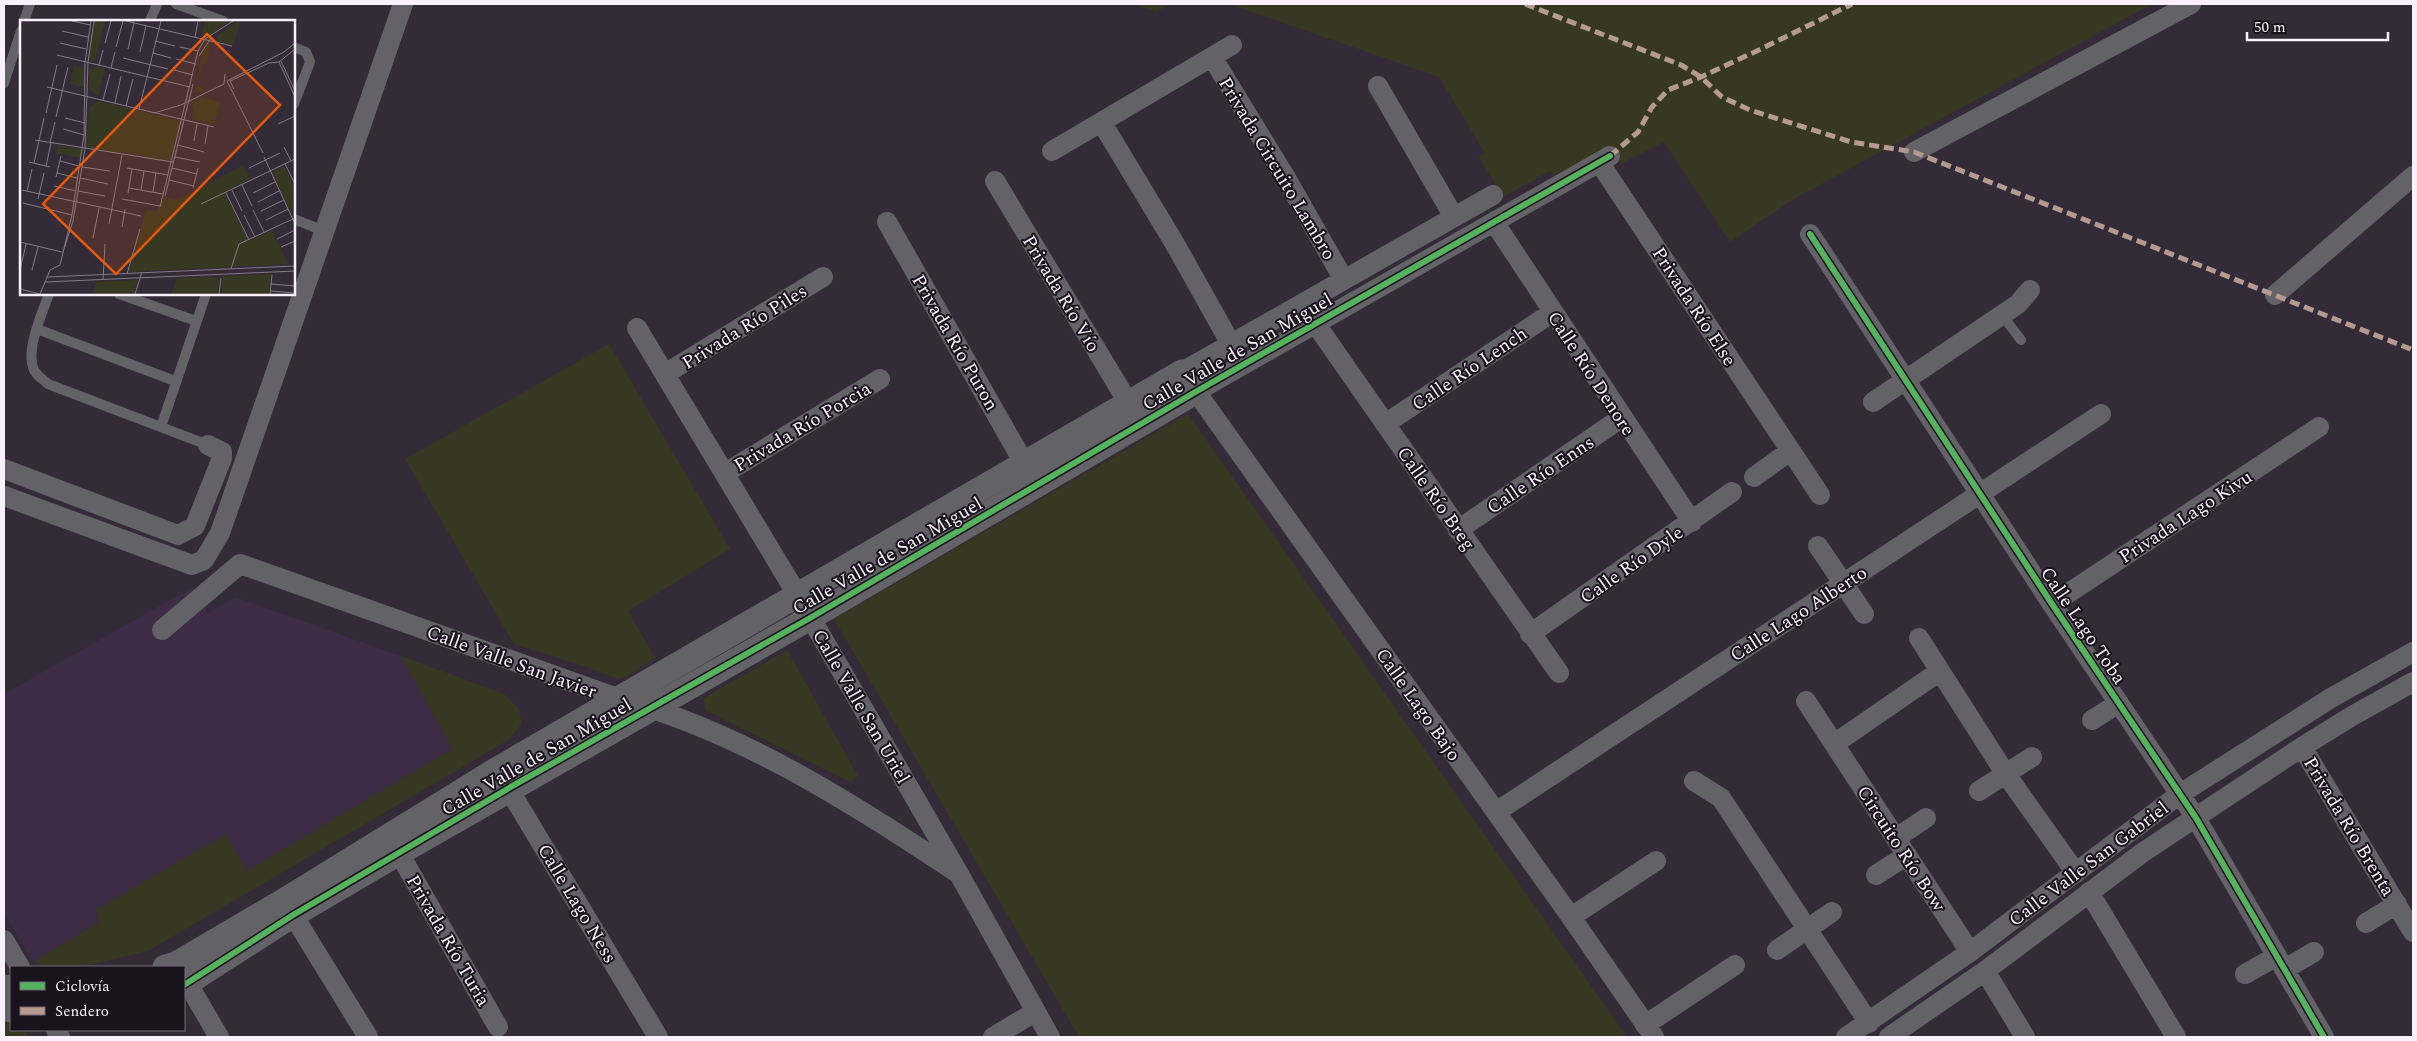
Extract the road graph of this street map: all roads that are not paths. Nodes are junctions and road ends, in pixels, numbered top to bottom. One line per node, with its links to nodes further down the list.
1 (30, 4): 6 (lane)
2 (157, 4): 7 (lane)
3 (176, 4): 8 (lane)
4 (403, 4): 27 (street)
5 (2191, 4): 18 (street)
6 (24, 20)
7 (150, 20)
8 (220, 20)
9 (20, 34): 13 (lane)
10 (1232, 45): 12 (street, Privada Circuito Lambro)
11 (295, 47): 15 (lane)
12 (1212, 57): 16 (street, Privada Circuito Lambro); 30 (street, Privada Circuito Lambro)
13 (4, 83)
14 (1378, 86): 23 (street)
15 (296, 93)
16 (1102, 123): 17 (street, Privada Circuito Lambro); 43 (street)
17 (1052, 151)
18 (1914, 152)
19 (1605, 159): 26 (street, Calle Valle de San Miguel); 57 (street, Privada Río Else)
20 (2413, 176): 35 (street)
21 (995, 181): 50 (street, Privada Río Vío)
22 (1493, 195): 23 (street, Calle Valle de San Miguel)
23 (1454, 217): 30 (street, Calle Valle de San Miguel)
24 (295, 219): 27 (lane)
25 (887, 222): 58 (street, Privada Río Puron)
26 (1494, 222): 36 (street, Calle Río Denore); 39 (street, Calle Valle de San Miguel)
27 (324, 231): 65 (street)
28 (1810, 234): 46 (street, Calle Lago Toba)
29 (823, 277): 44 (street, Privada Río Piles)
30 (1344, 280): 43 (street, Calle Valle de San Miguel)
31 (2030, 290): 37 (street)
32 (49, 295): 41 (lane)
33 (122, 295): 38 (lane)
34 (206, 295): 38 (lane)
35 (2275, 295)
36 (1553, 312): 52 (street, Calle Río Denore); 53 (street, Calle Río Lench)
37 (2002, 315): 42 (lane); 46 (street)
38 (196, 321): 47 (lane)
39 (1315, 323): 48 (street, Calle Valle de San Miguel); 53 (street, Calle Río Breg)
40 (637, 328): 44 (street, Calle Valle San Uriel)
41 (37, 329): 47 (lane); 54 (lane)
42 (2021, 340)
43 (1232, 344): 48 (street, Calle Valle de San Miguel)
44 (665, 374): 60 (street, Calle Valle San Uriel)
45 (880, 379): 60 (street, Privada Río Porcia)
46 (1905, 379): 49 (street); 63 (street, Calle Lago Toba)
47 (175, 381): 54 (lane)
48 (1189, 381): 50 (street, Calle Valle de San Miguel); 73 (street, Calle Valle de San Miguel); 94 (street, Calle Lago Bajo)
49 (1873, 402)
50 (1129, 404): 58 (street, Calle Valle de San Miguel)
51 (2101, 414): 63 (street, Calle Lago Alberto)
52 (1621, 418): 66 (street, Calle Río Denore); 67 (street, Calle Río Enns)
53 (1385, 424): 67 (street, Calle Río Breg)
54 (161, 427): 56 (lane)
55 (2319, 427): 71 (street, Privada Lago Kivu)
56 (208, 445): 59 (street)
57 (1790, 451): 61 (street); 64 (street, Privada Río Else)
58 (1024, 462): 70 (street, Calle Valle de San Miguel)
59 (4, 469)
60 (725, 473): 70 (street, Calle Valle San Uriel)
61 (1754, 477)
62 (1732, 492): 66 (street, Calle Río Dyle)
63 (1980, 493): 69 (street, Calle Lago Alberto); 71 (street, Calle Lago Toba)
64 (1820, 495)
65 (4, 496)
66 (1692, 522): 75 (street, Calle Río Dyle)
67 (1458, 530): 75 (street, Calle Río Breg)
68 (1818, 546): 69 (street)
69 (1842, 584): 72 (street); 94 (street, Calle Lago Alberto)
70 (798, 596): 73 (street, Calle Valle San Uriel); 81 (street, Calle Valle de San Miguel)
71 (2052, 604): 83 (street, Calle Lago Toba)
72 (1864, 614)
73 (810, 618): 84 (street, Calle Valle de San Miguel); 102 (street, Calle Valle San Uriel)
74 (162, 630): 81 (street, Calle Valle San Javier)
75 (1530, 634): 79 (street, Calle Río Breg)
76 (1919, 638): 78 (street)
77 (2413, 652): 93 (street, Calle Valle San Gabriel)
78 (1940, 672): 86 (street); 89 (street)
79 (1559, 673)
80 (2413, 682): 87 (street, Calle Valle San Gabriel)
81 (620, 699): 84 (street, Calle Valle San Javier); 90 (street, Calle Valle de San Miguel)
82 (1806, 701): 86 (street, Circuito Río Bow)
83 (2118, 703): 85 (street); 93 (street, Calle Lago Toba)
84 (652, 708): 90 (street, Calle Valle de San Miguel); 102 (street, Calle Valle San Javier)
85 (2092, 720)
86 (1834, 744): 97 (street, Circuito Río Bow)
87 (2302, 747): 96 (street, Calle Valle San Gabriel); 105 (street, Privada Río Brenta)
88 (2032, 757): 89 (street)
89 (2005, 773): 92 (street); 101 (street)
90 (502, 779): 98 (street, Calle Valle de San Miguel); 119 (street, Calle Valle de San Miguel); 129 (street, Calle Lago Ness)
91 (1694, 781): 111 (street)
92 (1979, 790)
93 (2180, 794): 96 (street, Calle Lago Toba); 101 (street, Calle Valle San Gabriel)
94 (1496, 812): 108 (street, Calle Lago Bajo)
95 (1926, 818): 97 (street)
96 (2196, 818): 104 (street, Calle Valle San Gabriel); 116 (street, Calle Lago Toba)
97 (1896, 838): 99 (street, Circuito Río Bow)
98 (399, 852): 107 (street, Calle Valle de San Miguel); 125 (street, Privada Río Turia)
99 (1907, 855): 103 (street); 114 (street, Circuito Río Bow)
100 (1656, 860): 108 (street)
101 (2076, 873): 114 (street, Calle Valle San Gabriel)
102 (959, 874): 123 (street, Calle Valle San Uriel)
103 (1876, 875)
104 (2089, 892): 120 (street, Calle Valle San Gabriel); 135 (street)
105 (2397, 904): 109 (street); 110 (street, Privada Río Brenta)
106 (1832, 912): 111 (street)
107 (293, 915): 122 (street, Calle Valle de San Miguel); 128 (street)
108 (1571, 917): 126 (street, Calle Lago Bajo)
109 (2366, 923)
110 (2412, 925)
111 (1807, 931): 113 (street); 124 (street)
112 (4, 940): 118 (street)
113 (1777, 950)
114 (1970, 952): 124 (street, Calle Valle San Gabriel)
115 (2314, 952): 116 (street)
116 (2281, 962): 121 (street); 136 (street, Calle Lago Toba)
117 (1735, 965): 126 (street)
118 (19, 966)
119 (169, 966)
120 (1985, 971): 133 (street, Calle Valle San Gabriel); 134 (street)
121 (2245, 974)
122 (186, 984): 127 (street)
123 (1035, 1012): 130 (street); 131 (street, Calle Valle San Uriel)
124 (1869, 1023): 132 (street, Calle Valle San Gabriel)
125 (498, 1026)
126 (1649, 1031)
127 (219, 1037)
128 (368, 1037)
129 (658, 1037)
130 (993, 1037)
131 (1050, 1037)
132 (1846, 1037)
133 (1889, 1037)
134 (2025, 1037)
135 (2176, 1037)
136 (2324, 1037)

